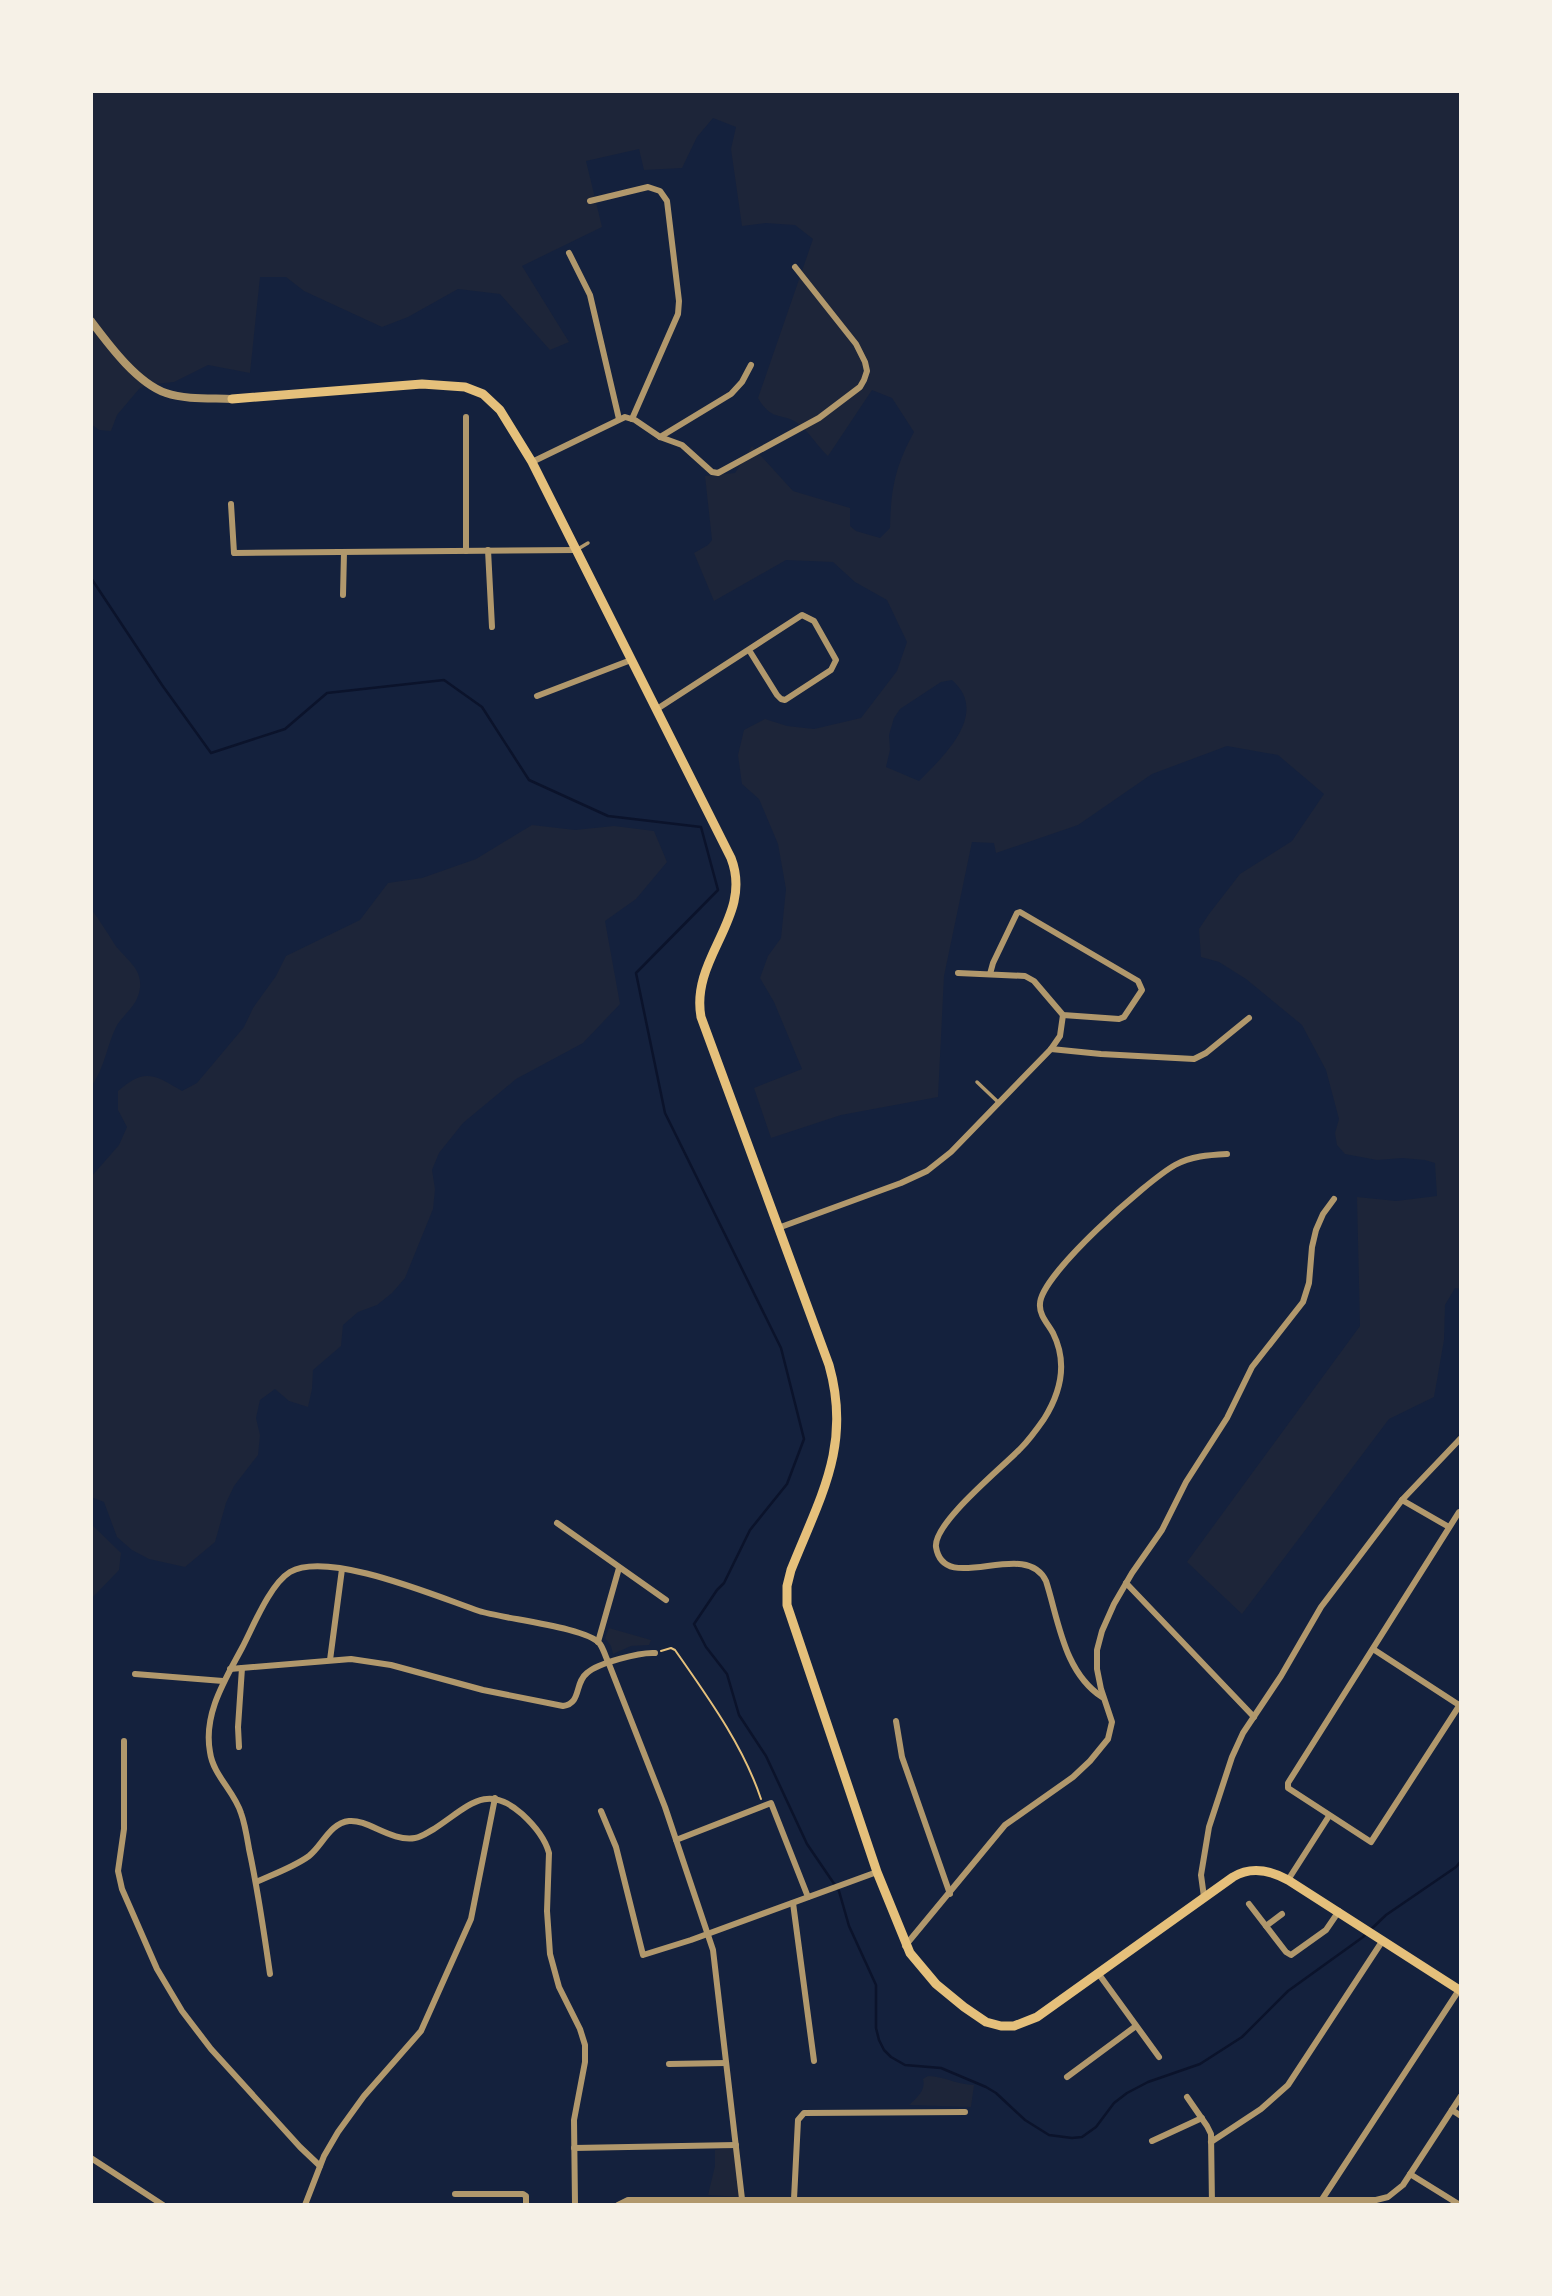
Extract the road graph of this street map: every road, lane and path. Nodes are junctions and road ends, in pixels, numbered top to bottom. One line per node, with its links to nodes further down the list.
1 (590, 201): 9 (street)
2 (569, 253): 8 (street)
3 (795, 267): 10 (street)
4 (91, 321): 6 (street)
5 (751, 365): 10 (street)
6 (232, 399): 11 (main road)
7 (466, 417): 16 (street)
8 (619, 419): 9 (street); 11 (street)
9 (632, 419): 10 (street)
10 (660, 437)
11 (532, 462): 15 (main road)
12 (231, 504): 17 (street)
13 (588, 543): 15 (lane)
14 (488, 550): 15 (street); 16 (street); 19 (street)
15 (576, 550): 21 (main road)
16 (466, 551): 17 (street)
17 (344, 552): 18 (street)
18 (343, 595)
19 (492, 627)
20 (749, 650): 20 (street); 23 (street)
21 (631, 660): 22 (street); 23 (main road)
22 (537, 696)
23 (657, 709): 33 (main road)
24 (958, 974): 25 (street)
25 (990, 974): 26 (street); 26 (street)
26 (1063, 1015): 28 (street)
27 (1248, 1018): 28 (street)
28 (1051, 1049): 30 (street)
29 (977, 1082): 30 (lane)
30 (998, 1102): 33 (street)
31 (1227, 1154): 52 (street)
32 (1334, 1199): 41 (street)
33 (778, 1228): 63 (main road)
34 (1461, 1438): 35 (street)
35 (1402, 1500): 38 (street); 54 (street)
36 (1460, 1512): 38 (street)
37 (557, 1523): 39 (street)
38 (1449, 1527): 44 (street)
39 (619, 1568): 42 (street); 43 (street)
40 (342, 1569): 43 (street); 46 (street); 49 (street)
41 (1126, 1584): 52 (street); 54 (street)
42 (666, 1600)
43 (598, 1642): 47 (street)
44 (1373, 1648): 53 (street); 61 (street)
45 (655, 1653): 47 (street); 59 (path)
46 (330, 1660): 47 (street); 48 (street)
47 (609, 1664): 62 (street)
48 (242, 1668): 49 (street); 57 (street)
49 (230, 1669): 51 (street)
50 (135, 1674): 51 (street)
51 (223, 1681): 65 (street)
52 (1104, 1698): 66 (street)
53 (1460, 1704): 61 (street)
54 (1254, 1717): 67 (street)
55 (895, 1721): 66 (street)
56 (124, 1741): 97 (street)
57 (239, 1747)
58 (495, 1798): 65 (street); 95 (street); 97 (street)
59 (764, 1806): 62 (street); 68 (street)
60 (601, 1811): 74 (street)
61 (1329, 1816): 64 (street)
62 (676, 1840): 74 (street)
63 (877, 1872): 68 (street); 76 (main road)
64 (1288, 1880): 67 (main road); 71 (main road)
65 (257, 1882): 78 (street)
66 (950, 1894): 76 (street)
67 (1204, 1896): 77 (main road)
68 (808, 1897): 69 (street)
69 (793, 1903): 74 (street); 82 (street)
70 (1250, 1904): 73 (street)
71 (1339, 1911): 73 (street); 75 (main road)
72 (1282, 1914): 73 (street)
73 (1266, 1926)
74 (708, 1934): 83 (street)
75 (1380, 1938): 79 (main road); 93 (street)
76 (905, 1946): 77 (main road)
77 (1098, 1973): 80 (street)
78 (270, 1974)
79 (1460, 1991): 103 (street)
80 (1136, 2026): 81 (street); 85 (street)
81 (1158, 2057)
82 (814, 2061)
83 (726, 2063): 84 (street); 94 (street)
84 (668, 2064)
85 (1067, 2077)
86 (1461, 2096): 88 (street)
87 (1187, 2097): 91 (street)
88 (1452, 2110): 90 (street); 98 (street)
89 (965, 2112): 102 (street)
90 (1461, 2116)
91 (1202, 2118): 92 (street); 93 (street)
92 (1153, 2141)
93 (1211, 2142): 111 (street)
94 (736, 2145): 95 (street); 101 (street)
95 (574, 2148): 117 (street)
96 (91, 2158): 114 (street)
97 (320, 2166): 115 (street)
98 (1410, 2174): 100 (street); 120 (street)
99 (455, 2194): 116 (street)
100 (1388, 2197): 113 (street); 119 (street)
101 (742, 2199): 104 (street); 105 (street)
102 (794, 2199): 105 (street); 106 (street)
103 (1321, 2200): 112 (street); 113 (street)
104 (666, 2202): 118 (street)
105 (762, 2202)
106 (818, 2202): 107 (street)
107 (911, 2202): 108 (street)
108 (967, 2202): 109 (street)
109 (1062, 2202): 110 (street)
110 (1115, 2203): 111 (street)
111 (1212, 2203): 112 (street)
112 (1311, 2203)
113 (1365, 2203)
114 (163, 2205)
115 (305, 2205)
116 (526, 2205)
117 (575, 2205)
118 (618, 2205)
119 (1393, 2205)
120 (1460, 2205)

